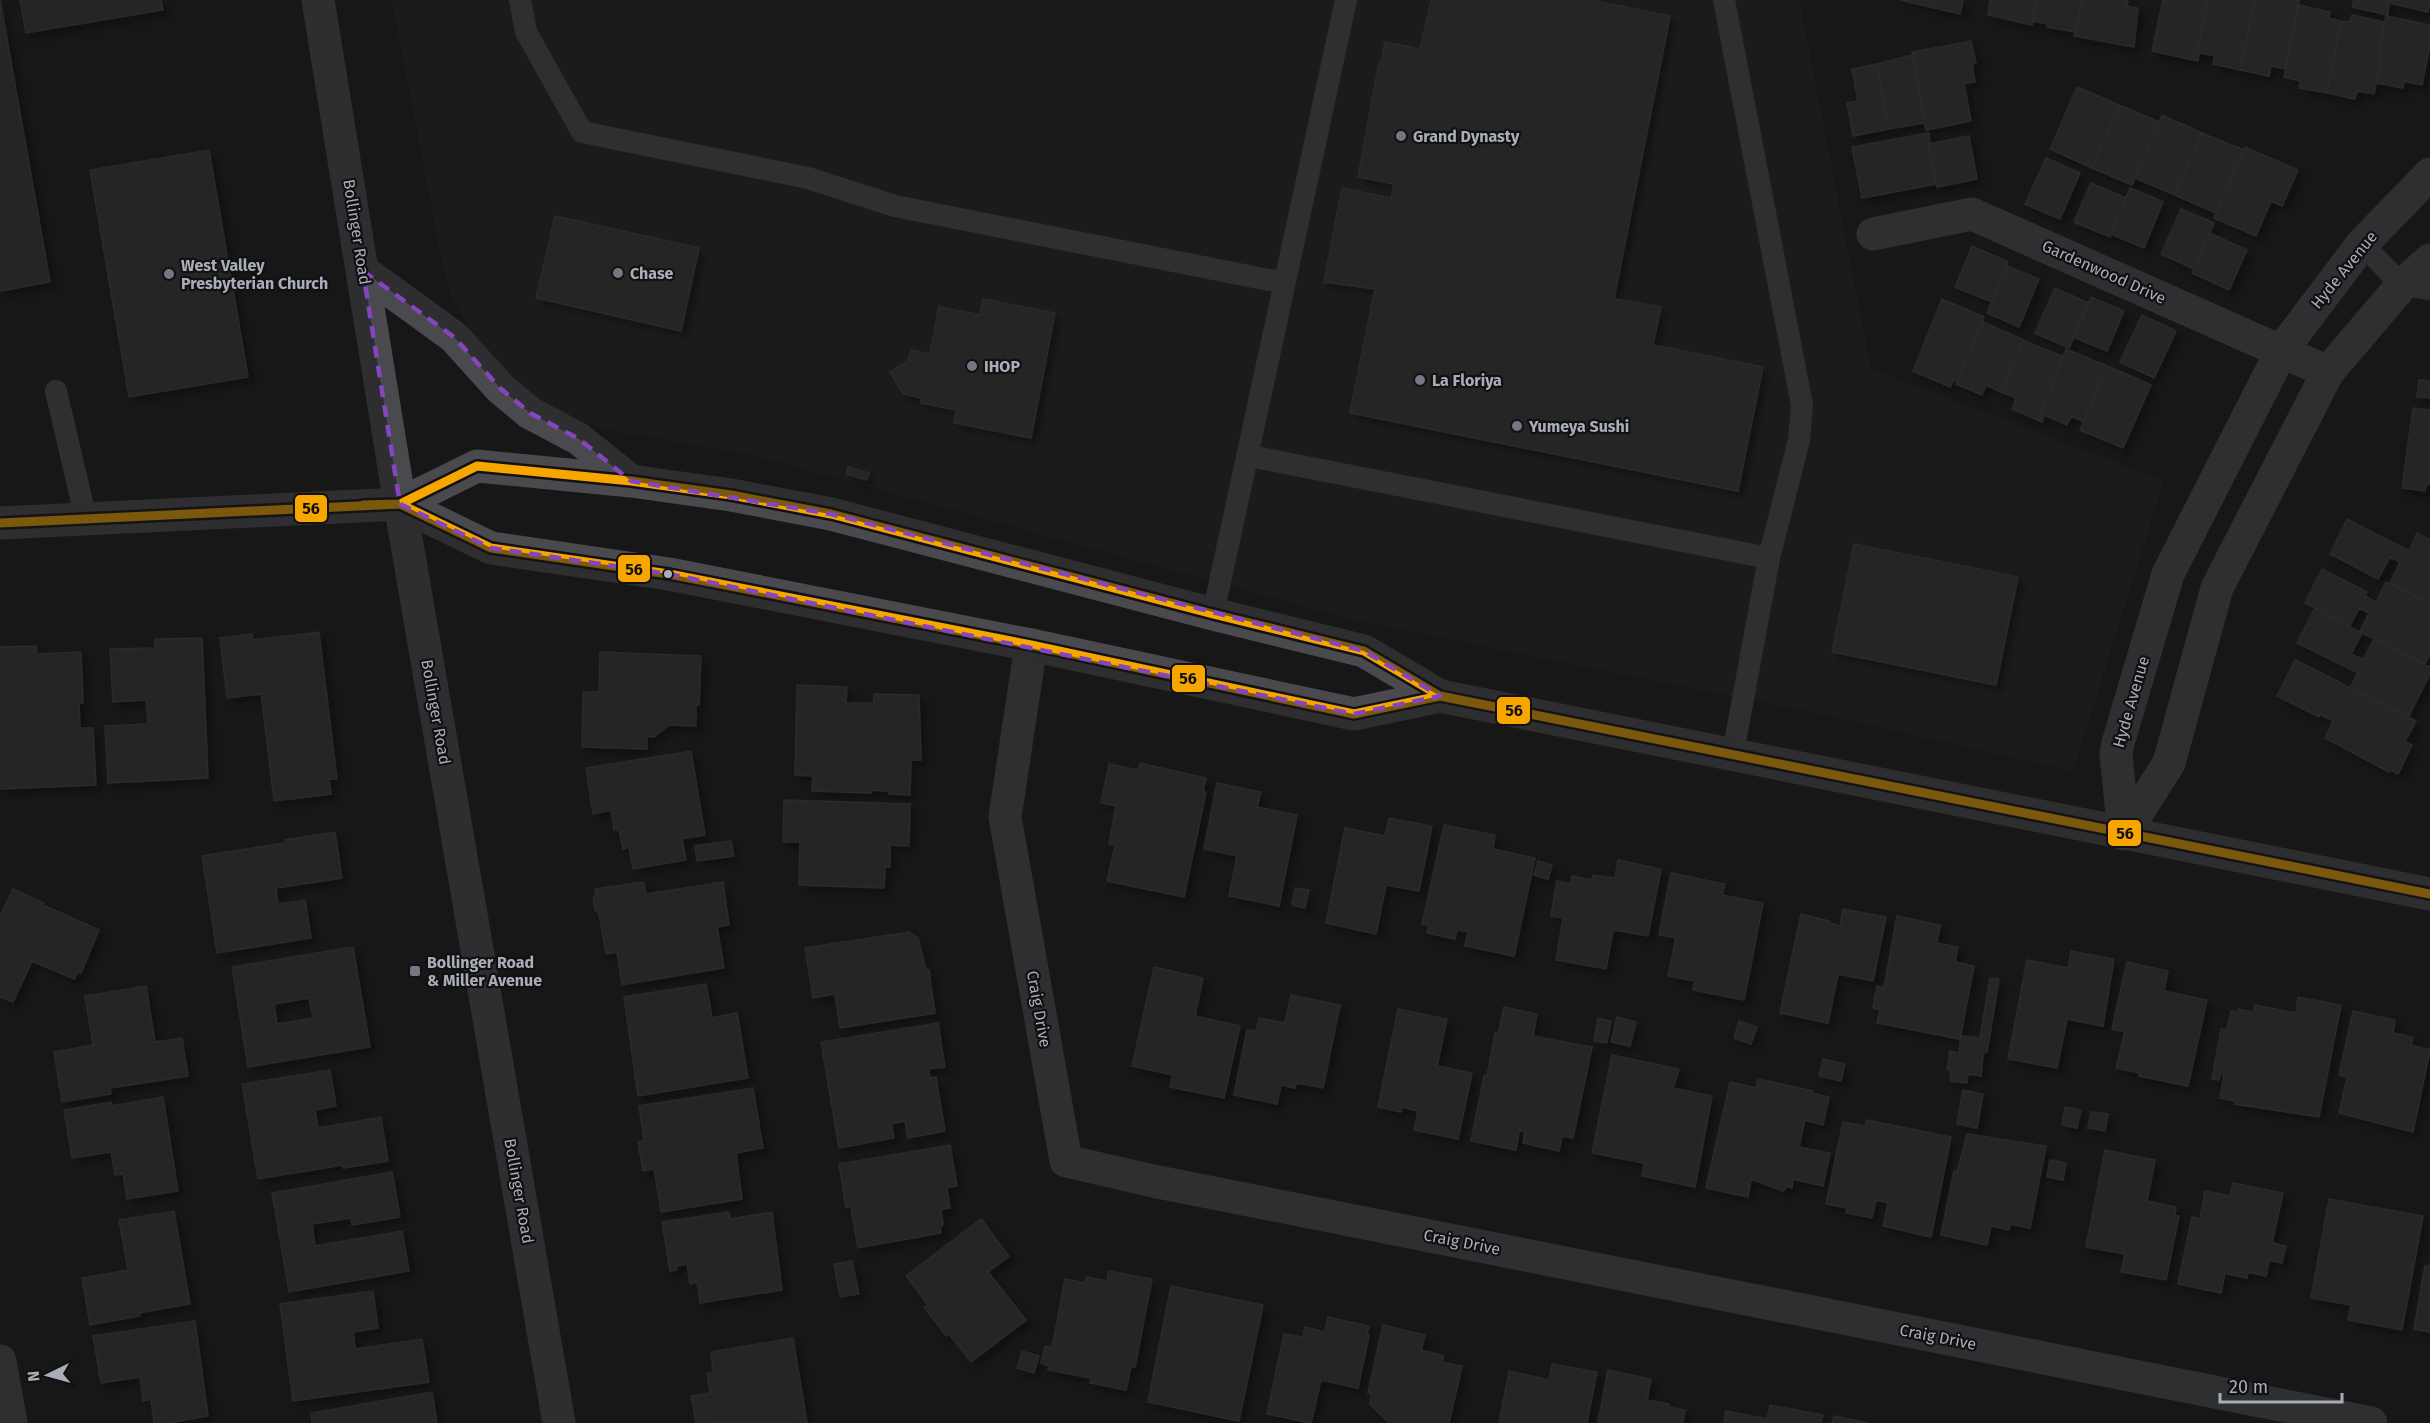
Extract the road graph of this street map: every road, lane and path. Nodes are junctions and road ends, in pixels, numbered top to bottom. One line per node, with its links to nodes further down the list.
1 (318, 0): 9 (main road, Bollinger Road)
2 (520, 0): 10 (lane)
3 (1346, 0): 10 (lane)
4 (1724, 0): 20 (lane)
5 (2430, 174): 7 (street, Hyde Avenue)
6 (1873, 234): 12 (street, Gardenwood Drive)
7 (2362, 244): 11 (lane); 12 (street, Hyde Avenue)
8 (2430, 260): 11 (street)
9 (363, 271): 16 (main road); 17 (main road, Bollinger Road)
10 (1284, 284): 15 (lane)
11 (2416, 287): 13 (street)
12 (2282, 350): 13 (street, Gardenwood Drive); 25 (street, Hyde Avenue)
13 (2328, 372): 25 (street)
14 (56, 392): 18 (lane)
15 (1250, 456): 20 (lane); 21 (lane)
16 (631, 481): 17 (main road); 21 (main road)
17 (400, 504): 18 (main road); 22 (main road); 29 (main road, Bollinger Road)
18 (86, 519): 19 (main road)
19 (0, 523)
20 (1769, 558): 24 (lane)
21 (1213, 614): 23 (main road)
22 (1031, 645): 23 (main road); 30 (street, Craig Drive)
23 (1440, 696): 24 (main road)
24 (1733, 753): 25 (main road)
25 (2124, 834): 26 (main road)
26 (2430, 894)
27 (0, 1361): 28 (street)
28 (11, 1423)
29 (559, 1423)
30 (2371, 1423)

